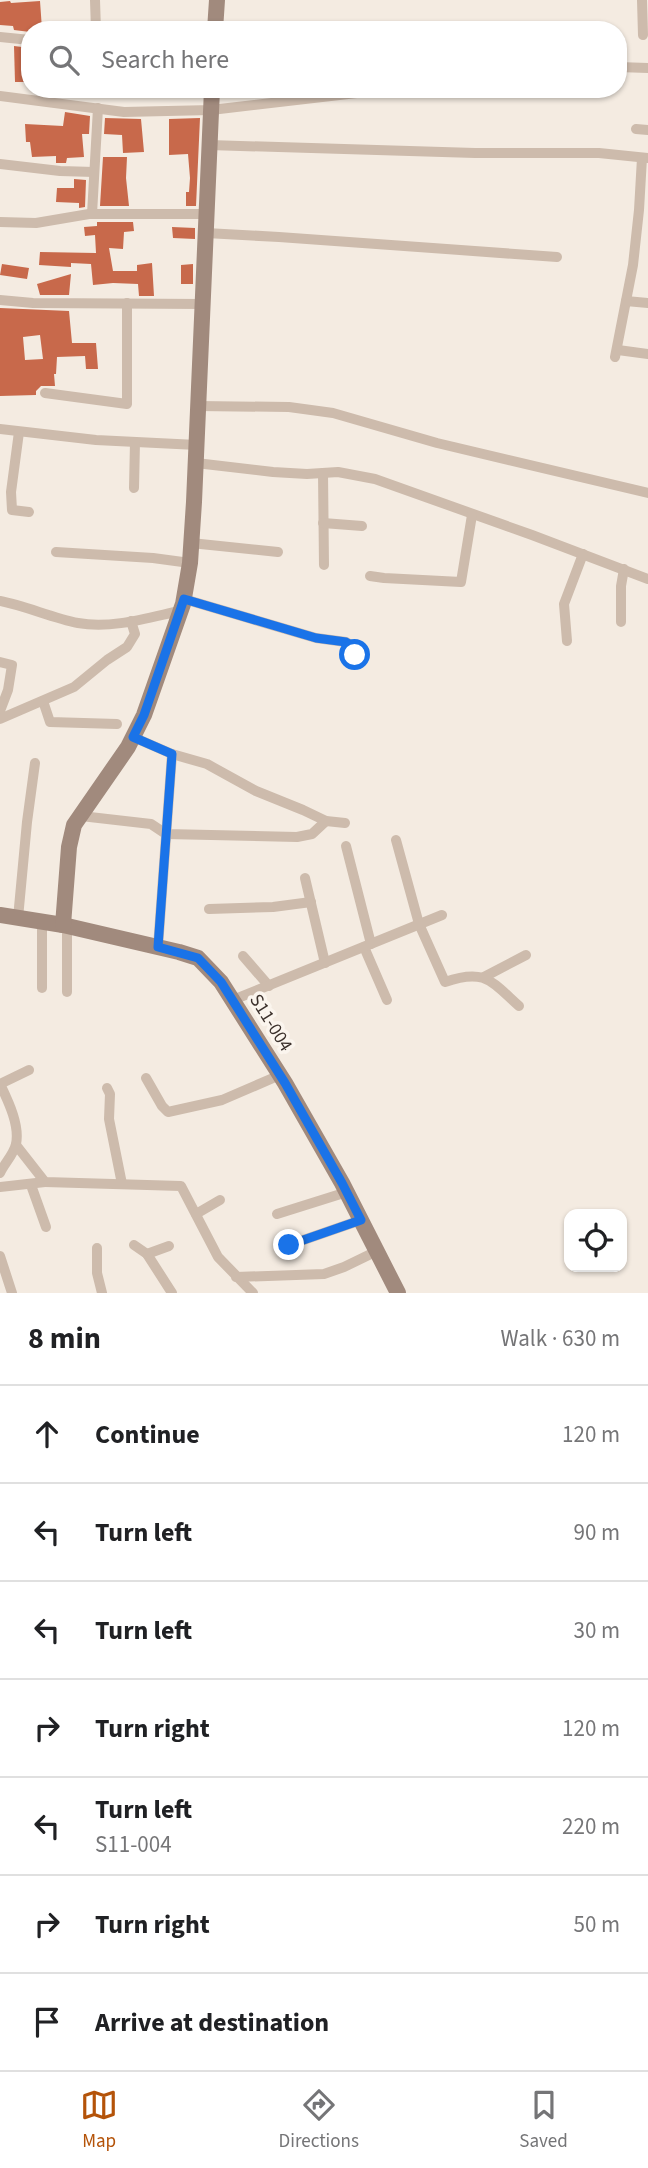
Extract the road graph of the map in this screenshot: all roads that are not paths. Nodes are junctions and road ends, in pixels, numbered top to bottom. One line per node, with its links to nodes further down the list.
1 (95, 0): 4 (street)
2 (217, 0): 5 (street)
3 (644, 5): 6 (street)
4 (96, 21)
5 (216, 21)
6 (643, 35)
7 (0, 37): 8 (street)
8 (21, 39)
9 (627, 67): 10 (street)
10 (648, 68)
11 (0, 96): 14 (street)
12 (212, 98): 15 (street)
13 (314, 98): 15 (street)
14 (98, 108): 15 (street); 21 (street)
15 (211, 110): 18 (street)
16 (636, 128): 17 (street)
17 (648, 130)
18 (209, 145): 19 (street); 24 (street)
19 (645, 158): 22 (street)
20 (0, 164): 21 (street)
21 (94, 172): 23 (street)
22 (644, 205): 27 (street)
23 (92, 214): 24 (street); 25 (street)
24 (207, 214): 26 (street)
25 (0, 222)
26 (206, 233): 29 (street); 34 (street)
27 (635, 246): 28 (street); 31 (street)
28 (648, 247)
29 (557, 257)
30 (0, 300): 32 (street)
31 (626, 301): 33 (street); 35 (street)
32 (127, 303): 34 (street); 36 (street)
33 (648, 303)
34 (203, 304): 37 (street)
35 (648, 354)
36 (46, 393)
37 (198, 406): 41 (street); 45 (street)
38 (0, 429): 39 (street)
39 (19, 432): 40 (street); 46 (street)
40 (135, 442): 41 (street); 44 (street)
41 (197, 446): 42 (street)
42 (196, 463): 43 (street); 50 (street)
43 (323, 473): 47 (street); 48 (street)
44 (134, 488)
45 (648, 493)
46 (29, 512)
47 (472, 515): 53 (street); 57 (street)
48 (323, 523): 49 (street); 55 (street)
49 (362, 526)
50 (191, 543): 52 (street); 54 (street)
51 (55, 552): 54 (street)
52 (278, 552)
53 (583, 554): 56 (street); 63 (street)
54 (190, 563): 60 (street)
55 (324, 565)
56 (624, 569): 58 (street); 62 (street)
57 (370, 576)
58 (648, 579)
59 (0, 601): 61 (street)
60 (182, 605): 61 (street); 64 (street); 70 (street)
61 (131, 621): 66 (street)
62 (621, 622)
63 (567, 641)
64 (355, 655)
65 (0, 662): 67 (street)
66 (43, 701): 68 (street); 69 (street)
67 (0, 711)
68 (0, 719)
69 (117, 724)
70 (133, 737): 71 (street); 73 (street)
71 (172, 754): 74 (street); 76 (street)
72 (35, 763): 84 (street)
73 (81, 816): 76 (street); 87 (street)
74 (326, 821): 75 (street); 76 (street)
75 (345, 823)
76 (166, 834): 89 (street)
77 (396, 840): 86 (street)
78 (346, 846): 88 (street)
79 (305, 878): 80 (street)
80 (311, 902): 81 (street); 92 (street)
81 (209, 909)
82 (0, 915): 84 (street, S11-004)
83 (442, 915): 86 (street)
84 (18, 918): 85 (street, S11-004)
85 (42, 922): 87 (street, S11-004); 95 (street)
86 (419, 924): 88 (street); 93 (street)
87 (65, 925): 89 (street, S11-004); 96 (street)
88 (368, 945): 92 (street); 98 (street)
89 (158, 947): 97 (street, S11-004)
90 (526, 955): 93 (street)
91 (243, 956): 94 (street)
92 (326, 962): 94 (street)
93 (484, 977): 99 (street)
94 (269, 986): 97 (street)
95 (42, 988)
96 (67, 992)
97 (233, 1000): 101 (street, S11-004)
98 (387, 1000)
99 (519, 1006)
100 (29, 1070): 103 (street)
101 (280, 1075): 102 (street); 111 (street, S11-004)
102 (146, 1078)
103 (0, 1084): 105 (street)
104 (107, 1088): 109 (street)
105 (16, 1144): 106 (street); 107 (street)
106 (0, 1173)
107 (45, 1182): 108 (street); 109 (street)
108 (31, 1185): 110 (street); 116 (street)
109 (122, 1185): 113 (street)
110 (0, 1187)
111 (348, 1192): 114 (street); 115 (street, S11-004)
112 (220, 1200): 113 (street)
113 (196, 1214): 124 (street)
114 (277, 1214)
115 (361, 1220): 118 (street); 121 (street, S11-004)
116 (46, 1227)
117 (134, 1245): 122 (street)
118 (289, 1245)
119 (169, 1246): 122 (street)
120 (97, 1248): 126 (street)
121 (377, 1251): 124 (street); 129 (street, S11-004)
122 (147, 1254): 127 (street)
123 (0, 1256): 125 (street)
124 (236, 1277): 128 (street)
125 (12, 1293)
126 (102, 1293)
127 (172, 1293)
128 (253, 1293)
129 (398, 1293)

